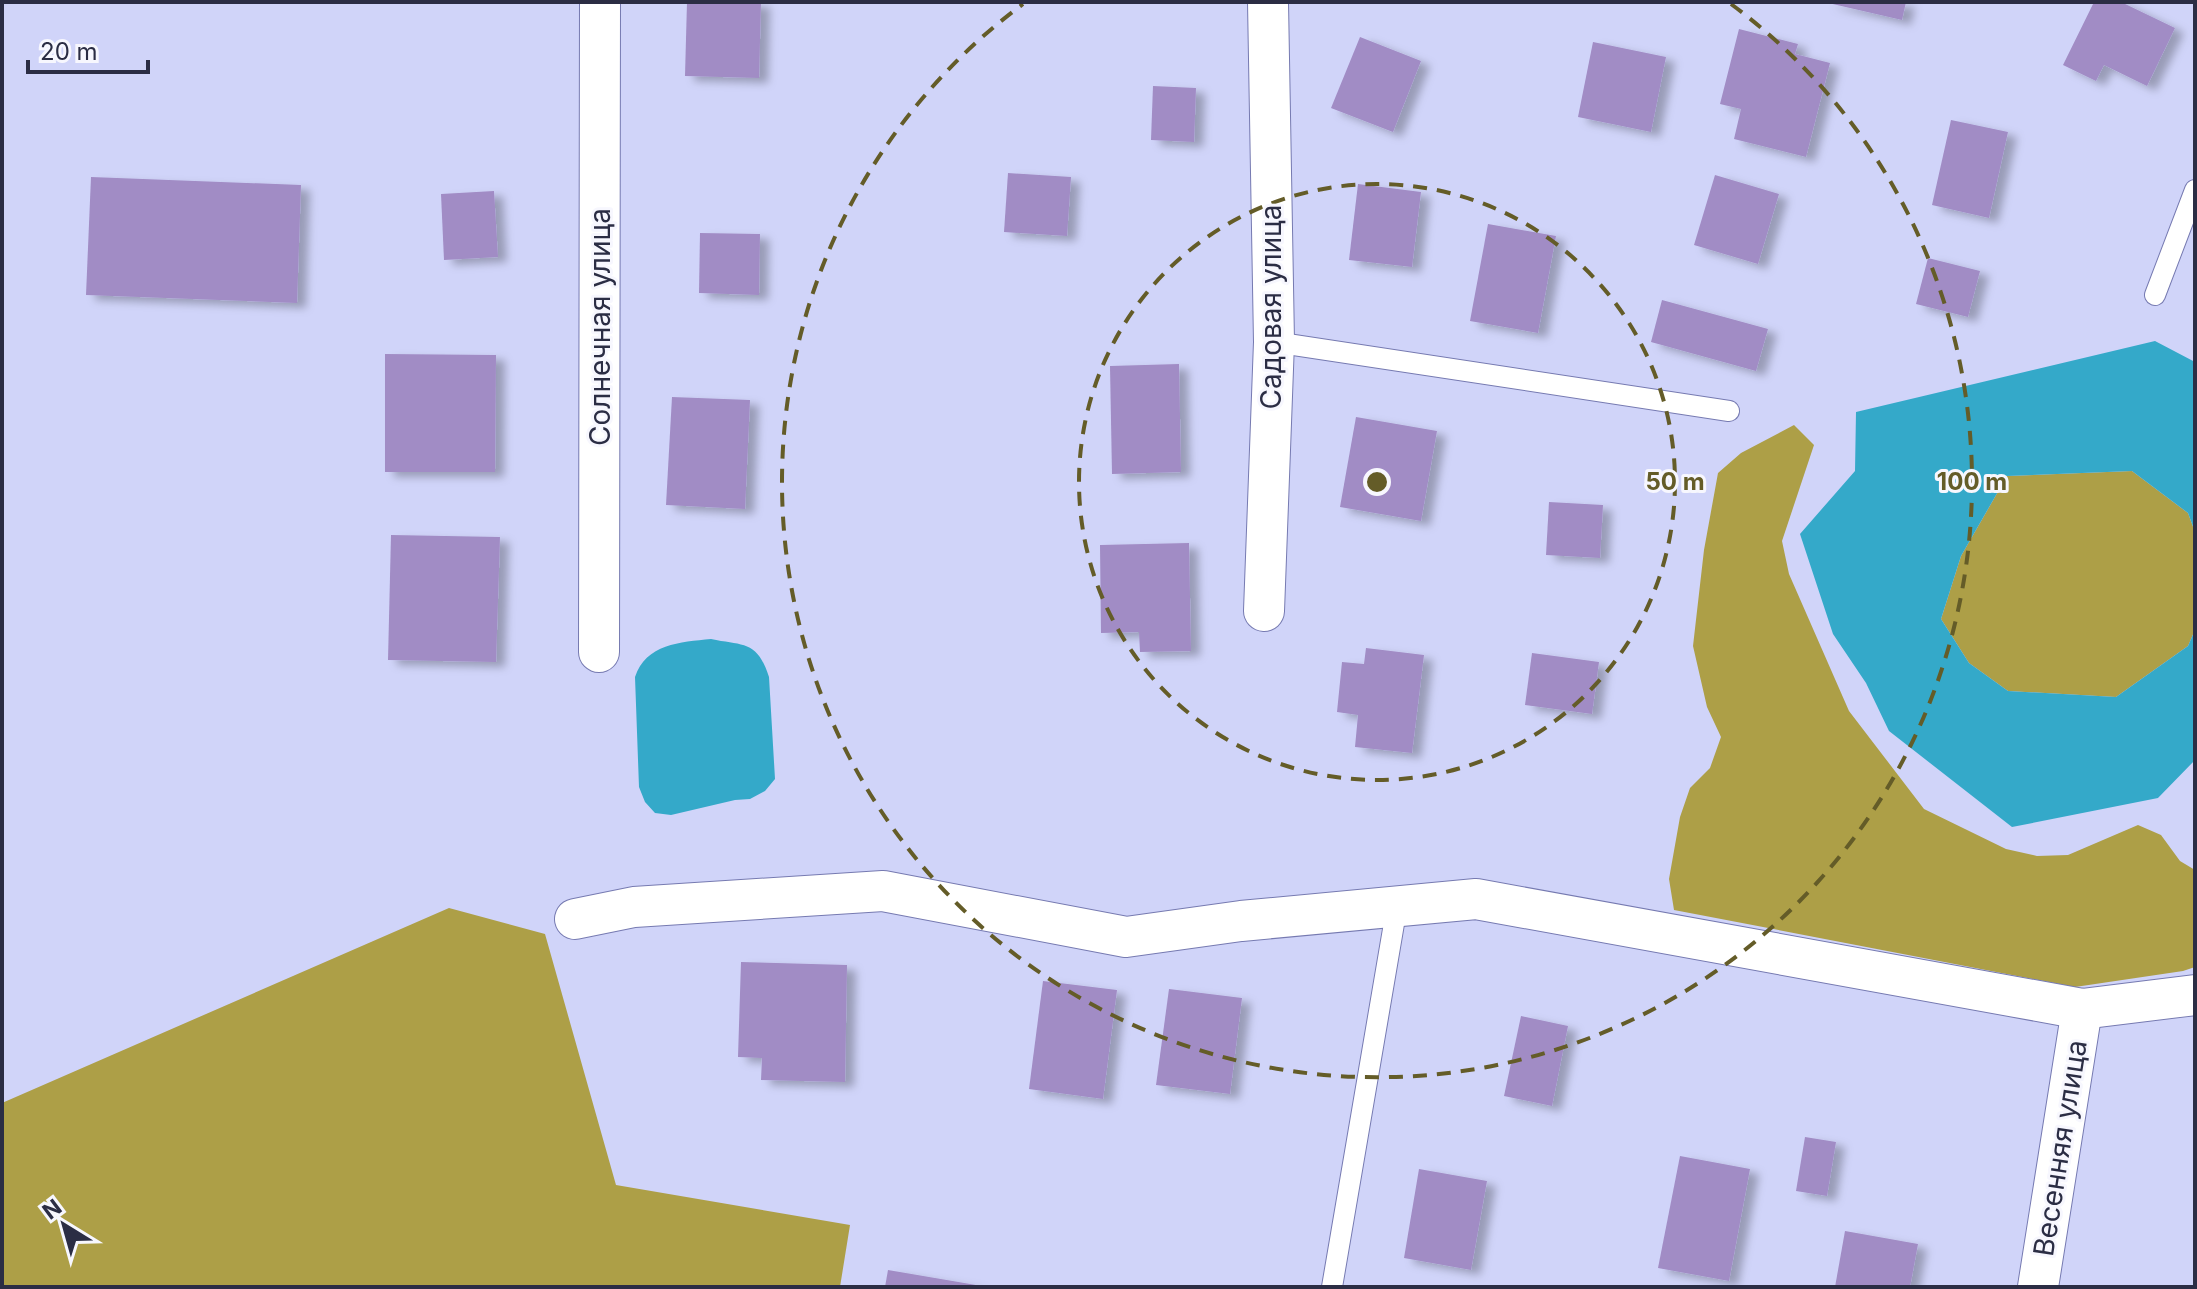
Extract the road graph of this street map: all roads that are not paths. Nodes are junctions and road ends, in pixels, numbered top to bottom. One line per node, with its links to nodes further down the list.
1 (600, 2): 8 (street, Солнечная улица)
2 (1268, 2): 5 (street, Садовая улица)
3 (2195, 190): 4 (lane)
4 (2155, 295)
5 (1274, 342): 6 (lane); 7 (street, Садовая улица)
6 (1729, 411)
7 (1264, 611)
8 (599, 652)
9 (1397, 906): 10 (street); 12 (street); 13 (lane)
10 (575, 919)
11 (2195, 995): 12 (street)
12 (2082, 1009): 14 (street, Весенняя улица)
13 (1332, 1287)
14 (2038, 1287)

